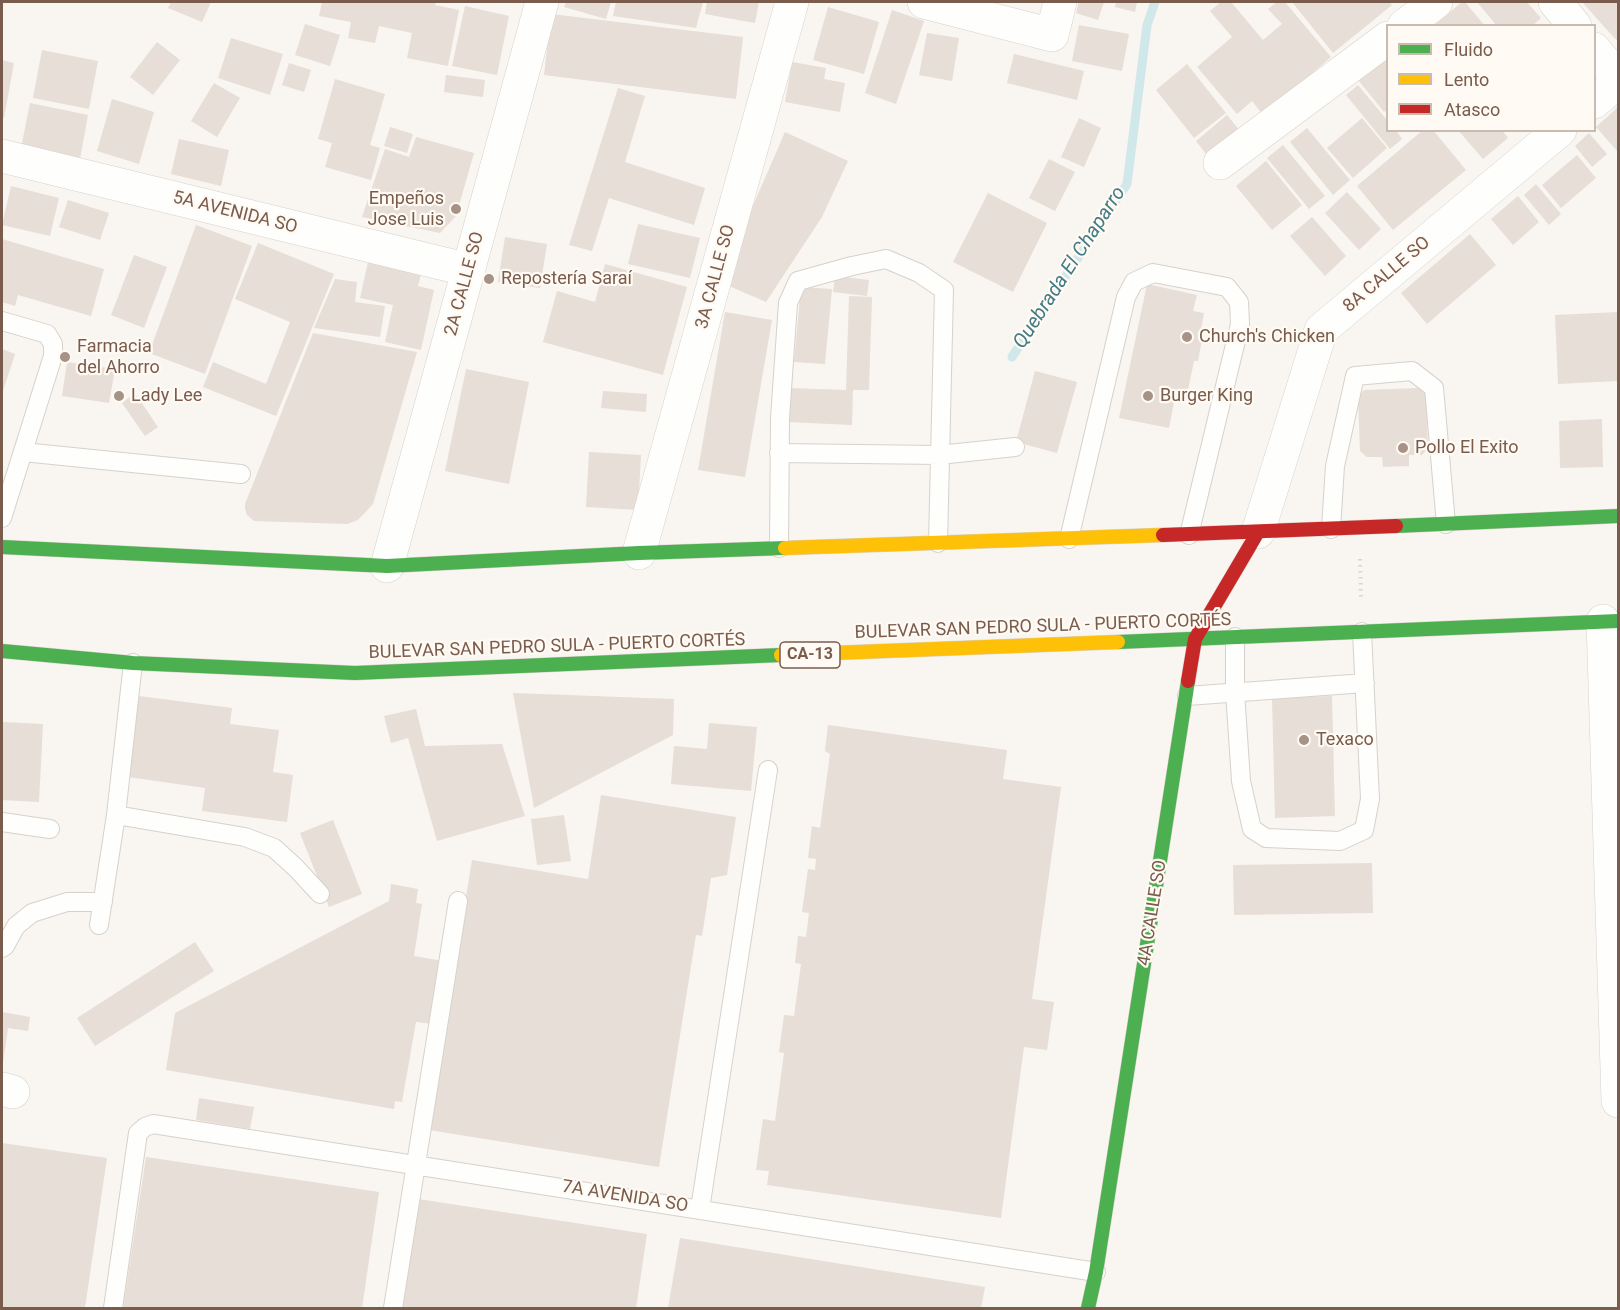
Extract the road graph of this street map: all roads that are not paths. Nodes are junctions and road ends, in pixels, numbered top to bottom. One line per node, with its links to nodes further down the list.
1 (542, 2): 16 (street, 2A CALLE SO)
2 (792, 2): 33 (street, 3A CALLE SO)
3 (924, 2): 4 (street)
4 (1060, 2)
5 (1436, 2): 7 (street)
6 (1555, 2): 8 (street)
7 (1407, 24)
8 (1573, 24)
9 (1386, 39): 15 (street)
10 (1596, 52): 11 (street)
11 (1618, 80): 12 (street)
12 (1596, 100)
13 (1558, 132): 27 (street, 8A CALLE SO)
14 (2, 156): 16 (street, 5A AVENIDA SO)
15 (1221, 163)
16 (469, 270): 34 (street, 2A CALLE SO)
17 (2, 321): 19 (lane)
18 (1015, 447): 21 (lane)
19 (23, 452): 22 (lane); 24 (lane)
20 (779, 453): 21 (lane); 21 (lane); 32 (lane)
21 (939, 455): 30 (lane)
22 (241, 474)
23 (1618, 516): 25 (main road)
24 (2, 518)
25 (1446, 524): 26 (main road); 26 (lane)
26 (1331, 529): 27 (main road)
27 (1258, 532): 28 (main road); 38 (main road, 4A CALLE SO)
28 (1189, 535): 29 (main road); 29 (lane)
29 (1069, 539): 30 (main road)
30 (938, 543): 32 (main road)
31 (2, 547): 34 (main road)
32 (779, 548): 33 (main road)
33 (639, 553): 34 (main road)
34 (387, 566)
35 (1611, 621): 36 (main road, BULEVAR SAN PEDRO SULA - PUERTO CORTÉS / CA-13); 53 (street)
36 (1362, 632): 37 (main road, BULEVAR SAN PEDRO SULA - PUERTO CORTÉS / CA-13); 41 (lane)
37 (1235, 637): 38 (main road, BULEVAR SAN PEDRO SULA - PUERTO CORTÉS / CA-13); 42 (lane)
38 (1195, 639): 40 (main road, BULEVAR SAN PEDRO SULA - PUERTO CORTÉS / CA-13); 43 (main road, 4A CALLE SO)
39 (2, 651): 40 (main road, BULEVAR SAN PEDRO SULA - PUERTO CORTÉS / CA-13)
40 (134, 663): 45 (lane)
41 (1365, 683): 42 (lane); 42 (lane)
42 (1236, 692): 43 (lane)
43 (1187, 696): 56 (main road, 4A CALLE SO)
44 (768, 770): 55 (lane)
45 (116, 815): 48 (lane); 50 (lane)
46 (2, 822): 47 (lane)
47 (50, 829)
48 (320, 894)
49 (458, 900): 54 (lane)
50 (103, 902): 51 (lane); 52 (lane)
51 (99, 925)
52 (2, 948)
53 (1618, 1101)
54 (415, 1164): 55 (lane, 7A AVENIDA SO); 57 (lane, 7A AVENIDA SO); 58 (lane)
55 (700, 1209): 56 (lane, 7A AVENIDA SO)
56 (1096, 1272): 59 (main road, 4A CALLE SO)
57 (113, 1308)
58 (393, 1308)
59 (1088, 1308)

